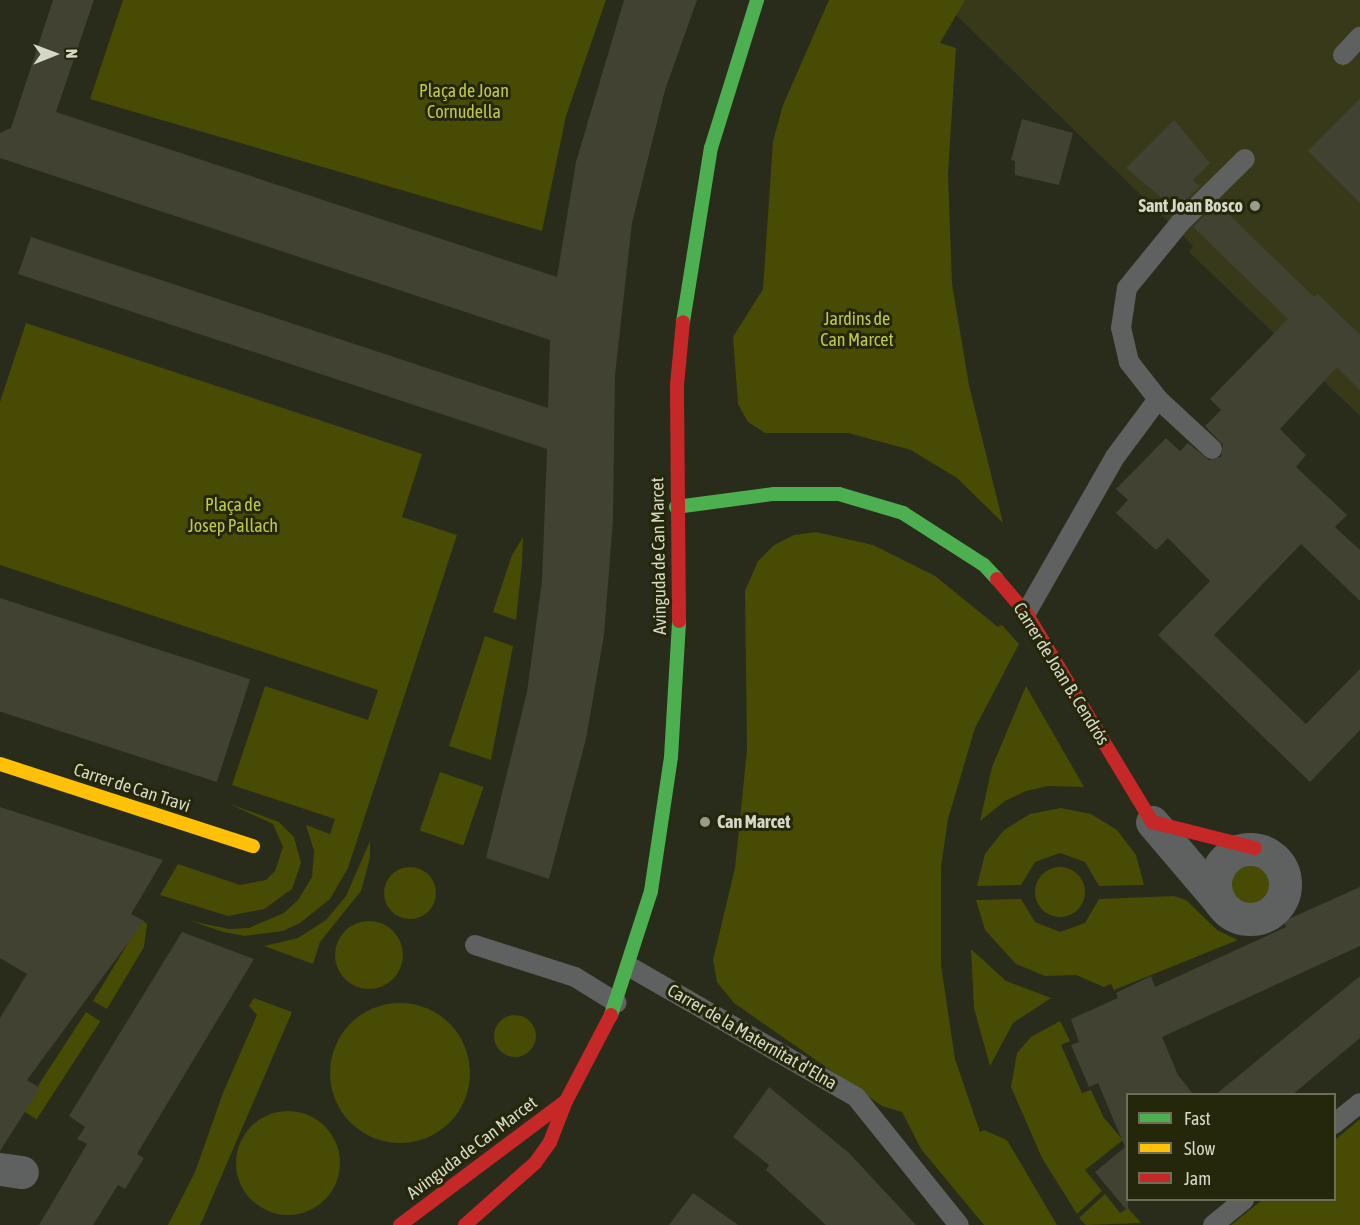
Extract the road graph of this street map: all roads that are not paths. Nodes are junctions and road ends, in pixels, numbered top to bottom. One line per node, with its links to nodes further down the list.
1 (757, 0): 7 (street, Avinguda de Can Marcet)
2 (1360, 37): 3 (lane)
3 (1343, 55)
4 (1245, 159): 5 (lane)
5 (1158, 399): 6 (lane); 8 (lane)
6 (1212, 449)
7 (676, 507): 8 (street, Carrer de Joan B. Cendrós); 15 (street, Avinguda de Can Marcet)
8 (1026, 613): 10 (street, Carrer de Joan B. Cendrós)
9 (0, 764): 11 (street, Carrer de Can Travi)
10 (1152, 822): 12 (street, Carrer de Joan B. Cendrós); 13 (street, Carrer de Joan B. Cendrós)
11 (253, 846)
12 (1255, 849): 13 (street); 13 (street, Carrer de Joan B. Cendrós)
13 (1220, 902)
14 (475, 945): 16 (lane)
15 (630, 967): 16 (street, Avinguda de Can Marcet); 23 (lane, Carrer de la Maternitat d'Elna)
16 (617, 1004): 17 (street, Avinguda de Can Marcet)
17 (566, 1101): 21 (street, Avinguda de Can Marcet); 22 (street, Avinguda de Can Marcet)
18 (1360, 1103): 19 (lane)
19 (1336, 1123)
20 (1243, 1201): 24 (lane)
21 (400, 1225)
22 (465, 1225)
23 (959, 1225)
24 (1213, 1225)

